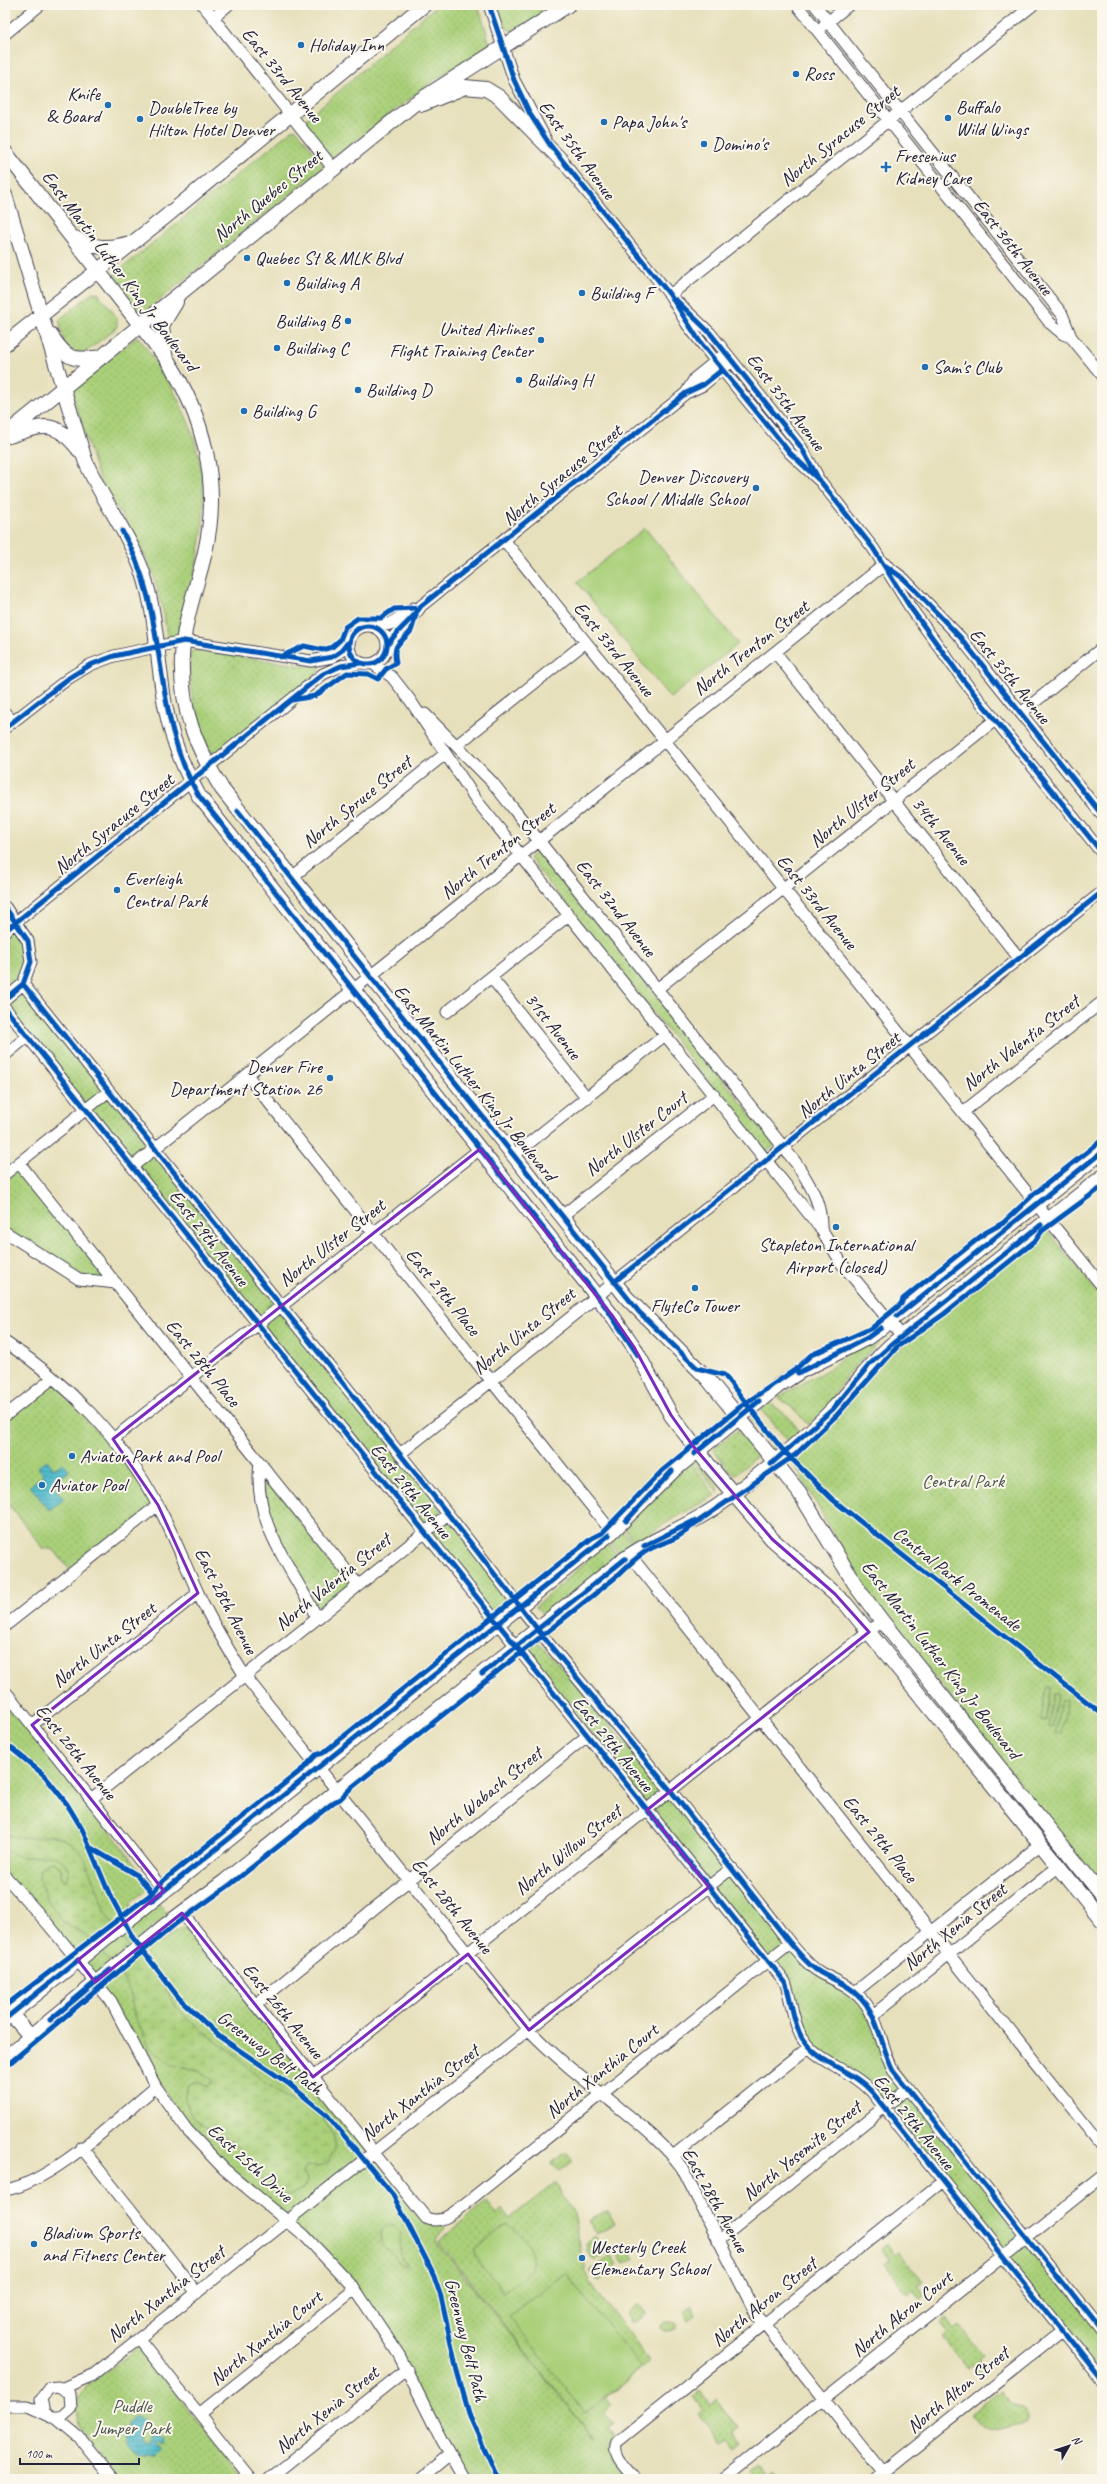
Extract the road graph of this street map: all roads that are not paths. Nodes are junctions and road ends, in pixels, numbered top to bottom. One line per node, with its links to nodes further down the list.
1 (40, 5): 14 (street)
2 (203, 5): 11 (street, East 33rd Avenue)
3 (228, 5): 11 (street)
4 (424, 5): 18 (main road)
5 (489, 5): 15 (street, East 35th Avenue)
6 (568, 5): 15 (main road, North Quebec Street)
7 (797, 5): 13 (street, East 36th Avenue)
8 (815, 5): 12 (street, East 36th Avenue)
9 (850, 5): 12 (street)
10 (1033, 5): 16 (street, North Syracuse Street)
11 (213, 18): 18 (street, East 33rd Avenue)
12 (828, 22): 13 (street); 16 (street, East 36th Avenue)
13 (817, 31): 19 (street, East 36th Avenue)
14 (5, 34)
15 (502, 48): 17 (main road, North Quebec Street); 21 (street, East 35th Avenue)
16 (900, 111): 19 (street, North Syracuse Street); 31 (street, East 36th Avenue)
17 (402, 112): 21 (main road); 22 (main road, North Quebec Street)
18 (291, 115): 22 (street, East 33rd Avenue); 25 (main road)
19 (889, 120): 28 (street, North Syracuse Street); 31 (street, East 36th Avenue)
20 (5, 152): 24 (main road, East Martin Luther King Jr Boulevard)
21 (562, 161): 28 (street, East 35th Avenue)
22 (333, 168): 27 (main road, North Quebec Street)
23 (5, 195): 29 (main road, East Martin Luther King Jr Boulevard)
24 (72, 235): 25 (main road); 26 (main road, East Martin Luther King Jr Boulevard)
25 (134, 242): 26 (main road)
26 (99, 271): 29 (main road); 30 (main road, East Martin Luther King Jr Boulevard)
27 (187, 287): 30 (main road, North Quebec Street); 35 (main road)
28 (670, 295): 34 (street, East 35th Avenue); 36 (street, East 35th Avenue)
29 (41, 318): 32 (main road); 33 (main road); 38 (main road, East Martin Luther King Jr Boulevard)
30 (141, 325): 33 (main road, North Quebec Street); 35 (main road, East Martin Luther King Jr Boulevard)
31 (1071, 337): 37 (street, East 36th Avenue)
32 (5, 344)
33 (102, 357): 38 (main road, North Quebec Street)
34 (729, 357): 36 (street, North Syracuse Street); 41 (street, East 35th Avenue)
35 (166, 358): 46 (main road, East Martin Luther King Jr Boulevard)
36 (719, 366): 41 (street, East 35th Avenue); 42 (street, North Syracuse Street)
37 (1102, 375)
38 (63, 390): 39 (main road, North Quebec Street); 40 (main road, East Martin Luther King Jr Boulevard)
39 (5, 436): 40 (main road)
40 (84, 456): 49 (main road, East Martin Luther King Jr Boulevard)
41 (821, 482): 43 (street, East 35th Avenue)
42 (504, 540): 44 (street, North Syracuse Street); 48 (street, East 33rd Avenue)
43 (885, 564): 52 (street, North Trenton Street); 58 (street, East 35th Avenue); 59 (street, East 35th Avenue)
44 (422, 606): 45 (street, North Syracuse Street); 51 (street, North Syracuse Street)
45 (374, 627): 47 (street); 51 (street)
46 (184, 641): 47 (street); 49 (street); 64 (main road, East Martin Luther King Jr Boulevard)
47 (349, 642): 53 (street)
48 (586, 642): 61 (street, East 33rd Avenue); 62 (street)
49 (158, 645): 60 (street); 65 (main road, East Martin Luther King Jr Boulevard)
50 (1102, 648): 58 (street)
51 (386, 651): 54 (street); 55 (street, East 32nd Avenue)
52 (775, 652): 61 (street, North Trenton Street); 66 (street, 34th Avenue)
53 (360, 663): 54 (street); 64 (street, North Syracuse Street)
54 (373, 664): 55 (street, East 32nd Avenue)
55 (392, 677): 56 (street, East 32nd Avenue)
56 (410, 700): 62 (street, East 32nd Avenue); 63 (street, East 32nd Avenue)
57 (5, 713): 60 (street)
58 (1021, 713): 67 (street, East 35th Avenue)
59 (995, 720): 66 (street, North Ulster Street); 69 (street, East 35th Avenue)
60 (9, 725)
61 (664, 740): 68 (street, North Trenton Street); 72 (street, East 33rd Avenue)
62 (457, 745): 68 (street, East 32nd Avenue)
63 (446, 754): 70 (street, East 32nd Avenue); 71 (street, North Spruce Street)
64 (209, 767): 65 (street, North Syracuse Street); 71 (main road, East Martin Luther King Jr Boulevard)
65 (191, 782): 76 (street, North Syracuse Street); 83 (main road, East Martin Luther King Jr Boulevard)
66 (894, 801): 72 (street, North Ulster Street); 78 (street, 34th Avenue)
67 (1102, 815)
68 (539, 840): 70 (street, North Trenton Street); 82 (street, East 32nd Avenue)
69 (1102, 853)
70 (521, 855): 75 (street, East 32nd Avenue); 79 (street, North Trenton Street)
71 (291, 878): 79 (main road, East Martin Luther King Jr Boulevard)
72 (784, 889): 82 (street, North Ulster Street); 90 (street, East 33rd Avenue)
73 (1102, 892): 78 (street, North Uinta Street)
74 (5, 907): 76 (street)
75 (568, 915): 80 (street); 88 (street, East 32nd Avenue)
76 (17, 922): 77 (street, North Syracuse Street); 81 (street)
77 (5, 931)
78 (1019, 958): 90 (street, North Uinta Street)
79 (370, 976): 83 (street, North Trenton Street); 102 (main road, East Martin Luther King Jr Boulevard)
80 (491, 977): 87 (street); 95 (street, 31st Avenue)
81 (23, 984): 84 (street); 93 (street, East 29th Avenue)
82 (657, 989): 98 (street, East 32nd Avenue)
83 (353, 990): 92 (street, North Trenton Street); 100 (main road, East Martin Luther King Jr Boulevard)
84 (5, 999)
85 (1102, 1002): 97 (street, North Valentia Street)
86 (5, 1008): 89 (street, East 29th Avenue)
87 (447, 1012)
88 (666, 1035): 94 (street, East 32nd Avenue); 95 (street)
89 (28, 1036): 91 (street); 96 (street, East 29th Avenue)
90 (909, 1046): 97 (street, East 33rd Avenue); 98 (street, North Uinta Street)
91 (5, 1055)
92 (247, 1075): 99 (street, North Trenton Street); 113 (street, East 29th Place)
93 (109, 1091): 96 (street); 99 (street, East 29th Avenue)
94 (714, 1096): 103 (street, East 32nd Avenue); 109 (street, North Ulster Court)
95 (587, 1098): 102 (street)
96 (87, 1109): 104 (street); 105 (street, East 29th Avenue)
97 (963, 1112): 108 (street, East 33rd Avenue)
98 (783, 1147): 103 (street, North Uinta Street); 111 (street, East 32nd Avenue)
99 (155, 1148): 105 (street, North Trenton Street); 118 (street, East 29th Avenue)
100 (480, 1149): 113 (street, North Ulster Street); 117 (main road, East Martin Luther King Jr Boulevard)
101 (1102, 1152): 108 (main road)
102 (514, 1155): 109 (main road, East Martin Luther King Jr Boulevard)
103 (766, 1161): 111 (street, East 32nd Avenue); 114 (street, North Uinta Street)
104 (19, 1163): 106 (street); 115 (street, East 28th Place)
105 (133, 1166): 120 (street, East 29th Avenue)
106 (5, 1174)
107 (1102, 1176): 110 (main road)
108 (1037, 1204): 110 (street, East 33rd Avenue); 119 (main road)
109 (562, 1216): 114 (main road, East Martin Luther King Jr Boulevard)
110 (1049, 1219): 116 (street, East 33rd Avenue); 121 (main road)
111 (821, 1229): 119 (street, East 32nd Avenue)
112 (5, 1232): 115 (street)
113 (373, 1234): 118 (street, North Ulster Street); 125 (street, East 29th Place)
114 (614, 1282): 117 (street, North Uinta Street); 127 (main road, East Martin Luther King Jr Boulevard)
115 (116, 1283): 124 (street, East 28th Place)
116 (1102, 1286)
117 (597, 1296): 125 (street, North Uinta Street); 129 (main road, East Martin Luther King Jr Boulevard)
118 (282, 1306): 120 (street, North Ulster Street); 130 (street, East 29th Avenue)
119 (890, 1322): 121 (street, East 32nd Avenue); 127 (main road)
120 (259, 1324): 124 (street, North Ulster Street); 136 (street, East 29th Avenue)
121 (902, 1336): 131 (main road)
122 (5, 1342): 123 (street, East 28th Avenue)
123 (53, 1378): 126 (street); 128 (street, East 28th Avenue)
124 (191, 1378): 128 (street, North Ulster Street); 132 (street, East 28th Place)
125 (492, 1380): 130 (street, North Uinta Street); 137 (street, East 29th Place)
126 (5, 1416)
127 (739, 1418): 129 (main road); 131 (main road, East Martin Luther King Jr Boulevard)
128 (113, 1439): 134 (street, East 28th Avenue)
129 (697, 1451): 133 (main road, East Martin Luther King Jr Boulevard); 137 (main road)
130 (400, 1454): 135 (street, East 29th Avenue)
131 (774, 1461): 133 (main road); 143 (main road, East Martin Luther King Jr Boulevard)
132 (260, 1463): 139 (street, East 28th Place); 142 (street)
133 (733, 1495): 138 (main road); 147 (main road, East Martin Luther King Jr Boulevard)
134 (158, 1505): 140 (street, East 28th Avenue); 145 (street)
135 (448, 1514): 136 (street, North Valentia Street); 141 (street, East 29th Avenue)
136 (425, 1532): 139 (street, North Valentia Street); 144 (street, East 29th Avenue)
137 (612, 1532): 141 (main road)
138 (630, 1555): 146 (main road); 151 (street, East 29th Place)
139 (358, 1586): 142 (street, North Valentia Street)
140 (198, 1593): 149 (street, East 28th Avenue); 152 (street, North Uinta Street)
141 (520, 1607): 144 (main road); 146 (street, East 29th Avenue)
142 (317, 1618): 149 (street, North Valentia Street)
143 (882, 1621): 147 (street, North Willow Street); 166 (main road, East Martin Luther King Jr Boulevard)
144 (499, 1624): 148 (street, East 29th Avenue); 154 (main road)
145 (5, 1626)
146 (537, 1629): 148 (main road); 156 (street, East 29th Avenue)
147 (869, 1632): 151 (street, North Willow Street); 159 (main road, East Martin Luther King Jr Boulevard)
148 (517, 1646): 153 (street, East 29th Avenue); 155 (main road)
149 (245, 1676): 154 (street, East 28th Avenue); 157 (street, North Valentia Street)
150 (5, 1691): 152 (street, East 26th Avenue)
151 (761, 1719): 156 (street, North Willow Street); 169 (street, East 29th Place)
152 (32, 1725): 157 (street, East 26th Avenue)
153 (587, 1736): 158 (street, East 29th Avenue); 163 (street, North Wabash Street)
154 (319, 1768): 155 (street, East 28th Avenue); 165 (main road)
155 (337, 1791): 163 (street, East 28th Avenue); 167 (main road)
156 (671, 1791): 158 (street, North Willow Street); 161 (street, East 29th Avenue)
157 (91, 1799): 165 (street, East 26th Avenue)
158 (647, 1810): 164 (street, East 29th Avenue); 171 (street, North Willow Street)
159 (1041, 1844): 160 (main road, East Martin Luther King Jr Boulevard); 169 (street, North Xenia Street)
160 (1059, 1866): 168 (main road, East Martin Luther King Jr Boulevard); 172 (street, North Xenia Street)
161 (732, 1868): 164 (street, North Xanthia Street); 170 (street, East 29th Avenue)
162 (5, 1876): 173 (street, East 25th Drive)
163 (409, 1880): 171 (street, East 28th Avenue); 177 (street, North Wabash Street)
164 (709, 1887): 174 (street, East 29th Avenue); 180 (street, North Xanthia Street)
165 (164, 1891): 173 (main road)
166 (1102, 1895)
167 (182, 1913): 175 (main road); 177 (street, East 26th Avenue)
168 (1102, 1920)
169 (931, 1932): 172 (street, East 29th Place); 176 (street, North Xenia Street)
170 (790, 1943): 174 (street, North Xanthia Court); 176 (street, East 29th Avenue)
171 (468, 1954): 180 (street, East 28th Avenue); 184 (street, North Willow Street)
172 (949, 1954): 178 (street, North Xenia Street); 189 (street, East 29th Place)
173 (78, 1960): 175 (street, East 25th Drive); 179 (main road)
174 (767, 1961): 182 (street, East 29th Avenue); 187 (street, North Xanthia Court)
175 (95, 1982): 181 (main road); 185 (street, East 25th Drive)
176 (855, 1992): 178 (street, East 29th Avenue)
177 (255, 2005): 184 (street, East 26th Avenue)
178 (873, 2015): 186 (street, East 29th Avenue)
179 (8, 2016): 181 (main road)
180 (529, 2030): 187 (street, East 28th Avenue); 191 (street, North Xanthia Street)
181 (30, 2036): 183 (main road)
182 (809, 2047): 188 (street, East 29th Avenue); 192 (street)
183 (5, 2058)
184 (313, 2077): 191 (street, East 26th Avenue)
185 (156, 2087): 190 (street); 196 (street, East 25th Drive)
186 (908, 2088): 188 (street, North Yosemite Street); 198 (street, East 29th Avenue)
187 (602, 2094): 192 (street, East 28th Avenue); 197 (street, North Xanthia Court)
188 (884, 2108): 194 (street, East 29th Avenue); 199 (street, North Yosemite Street)
189 (1102, 2146)
190 (81, 2147): 195 (street); 202 (street)
191 (374, 2153): 196 (street, North Xanthia Street); 197 (street, East 26th Avenue)
192 (673, 2156): 199 (street, East 28th Avenue)
193 (1102, 2177): 198 (street, North Akron Court)
194 (943, 2181): 200 (street, East 29th Avenue); 203 (street, North Akron Street)
195 (5, 2190)
196 (288, 2221): 201 (street, East 25th Drive); 202 (street, North Xanthia Street)
197 (434, 2221)
198 (1026, 2237): 200 (street, North Akron Court); 205 (street, East 29th Avenue)
199 (718, 2241): 203 (street, East 28th Avenue)
200 (1003, 2256): 204 (street, East 29th Avenue); 212 (street, North Akron Court)
201 (355, 2289): 207 (street, East 25th Drive); 216 (street, North Xanthia Court)
202 (197, 2293): 206 (street, North Xanthia Street)
203 (764, 2325): 212 (street, East 28th Avenue); 226 (street, North Akron Street)
204 (1062, 2330): 209 (street, East 29th Avenue); 220 (street, North Alton Street)
205 (1102, 2333)
206 (139, 2339): 208 (street, North Xanthia Street); 216 (street)
207 (407, 2369): 219 (street, East 25th Drive); 223 (street, North Xenia Street)
208 (93, 2375): 210 (street, North Xanthia Street); 213 (street, North Xanthia Street)
209 (1102, 2380)
210 (63, 2388): 211 (street); 213 (street)
211 (43, 2394): 214 (street); 215 (street)
212 (824, 2399): 220 (street, East 28th Avenue); 227 (street, North Akron Court)
213 (71, 2405): 217 (street); 218 (street)
214 (7, 2406): 215 (street)
215 (44, 2412): 217 (street)
216 (199, 2414): 222 (street)
217 (56, 2418): 218 (street)
218 (79, 2437): 221 (street)
219 (450, 2455): 224 (street); 225 (street, East 25th Drive)
220 (882, 2477)
221 (113, 2479)
222 (251, 2479)
223 (269, 2479)
224 (421, 2479)
225 (464, 2479)
226 (635, 2479)
227 (724, 2479)

